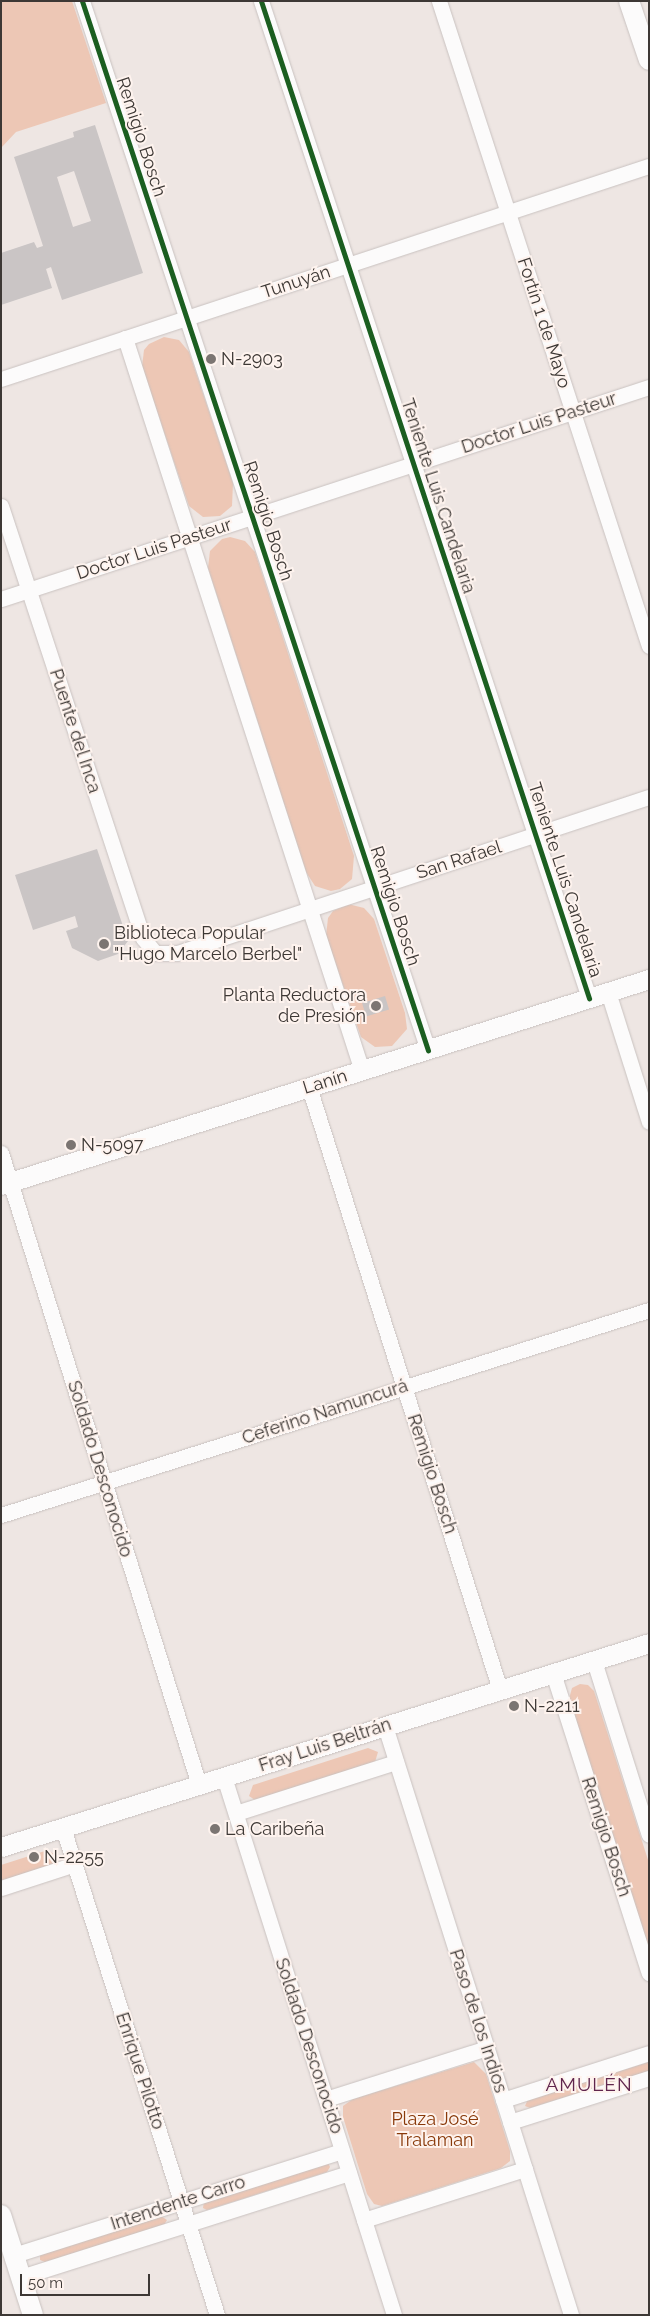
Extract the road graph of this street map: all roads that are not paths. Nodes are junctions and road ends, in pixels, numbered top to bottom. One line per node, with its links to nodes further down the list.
1 (82, 1): 9 (street, Remigio Bosch)
2 (261, 1): 8 (street, Teniente Luis Candelaria)
3 (439, 1): 7 (street, Fortín 1 de Mayo)
4 (630, 1): 5 (main road)
5 (649, 60)
6 (649, 166): 7 (street, Tunuyán)
7 (508, 213): 8 (street, Tunuyán); 13 (street, Fortín 1 de Mayo)
8 (348, 265): 9 (street, Tunuyán); 14 (street, Teniente Luis Candelaria)
9 (186, 318): 10 (street, Tunuyán); 16 (street, Remigio Bosch)
10 (125, 338): 11 (street, Tunuyán); 17 (street)
11 (1, 379)
12 (649, 387): 13 (street, Doctor Luis Pasteur)
13 (573, 412): 14 (street, Doctor Luis Pasteur); 20 (street, Fortín 1 de Mayo)
14 (413, 464): 16 (street, Doctor Luis Pasteur); 22 (street, Teniente Luis Candelaria)
15 (1, 506): 18 (street, Puente del Inca)
16 (252, 517): 17 (street, Doctor Luis Pasteur); 23 (street, Remigio Bosch)
17 (189, 537): 18 (street, Doctor Luis Pasteur); 24 (street)
18 (29, 590): 19 (street, Doctor Luis Pasteur); 25 (street, Puente del Inca)
19 (1, 598)
20 (649, 646)
21 (649, 798): 22 (street, San Rafael)
22 (535, 835): 23 (street, San Rafael); 28 (street, Teniente Luis Candelaria)
23 (374, 888): 24 (street, San Rafael); 29 (street, Remigio Bosch)
24 (310, 909): 25 (street, San Rafael); 30 (street)
25 (155, 952)
26 (649, 979): 27 (street, Lanín)
27 (608, 992): 28 (street, Lanín); 32 (street, Teniente Luis Candelaria)
28 (589, 998): 29 (street, Lanín)
29 (428, 1050): 30 (street, Lanín)
30 (362, 1071): 31 (street, Lanín)
31 (309, 1088): 34 (street, Lanín); 36 (street, Remigio Bosch)
32 (649, 1122)
33 (1, 1152): 34 (street, Soldado Desconocido)
34 (6, 1183): 37 (street, Soldado Desconocido)
35 (649, 1310): 36 (street, Ceferino Namuncurá)
36 (404, 1387): 37 (street, Ceferino Namuncurá); 42 (street, Remigio Bosch)
37 (104, 1482): 38 (street, Ceferino Namuncurá); 46 (street, Soldado Desconocido)
38 (1, 1515)
39 (649, 1643): 40 (street, Fray Luis Beltrán)
40 (594, 1661): 41 (street, Fray Luis Beltrán); 49 (street)
41 (553, 1673): 42 (street, Fray Luis Beltrán); 53 (street, Remigio Bosch)
42 (500, 1690): 43 (street, Fray Luis Beltrán)
43 (385, 1726): 44 (street, Paso de los Indios); 45 (street, Fray Luis Beltrán)
44 (396, 1762): 47 (street); 54 (street, Paso de los Indios)
45 (224, 1777): 46 (street, Fray Luis Beltrán); 47 (street, Soldado Desconocido)
46 (198, 1785): 48 (street, Fray Luis Beltrán)
47 (236, 1814): 57 (street, Soldado Desconocido)
48 (63, 1828): 50 (street, Fray Luis Beltrán); 51 (street, Enrique Pilotto)
49 (649, 1835)
50 (1, 1848)
51 (74, 1864): 52 (street); 63 (street, Enrique Pilotto)
52 (1, 1888)
53 (649, 1973)
54 (486, 2048): 57 (street); 58 (street, Paso de los Indios)
55 (649, 2053): 58 (street)
56 (649, 2078): 59 (street)
57 (326, 2099): 60 (street, Soldado Desconocido)
58 (503, 2100): 59 (street, Paso de los Indios)
59 (510, 2122): 61 (street, Paso de los Indios)
60 (342, 2151): 62 (street, Soldado Desconocido); 63 (street, Intendente Carro)
61 (525, 2169): 65 (street); 72 (street, Paso de los Indios)
62 (349, 2172): 65 (street, Soldado Desconocido); 66 (street, Intendente Carro)
63 (181, 2202): 66 (street, Enrique Pilotto); 67 (street, Intendente Carro)
64 (1, 2215): 67 (main road)
65 (364, 2220): 71 (street, Soldado Desconocido)
66 (188, 2223): 68 (street, Intendente Carro); 70 (street, Enrique Pilotto)
67 (14, 2255): 68 (main road)
68 (21, 2276): 69 (main road)
69 (33, 2315)
70 (217, 2315)
71 (394, 2315)
72 (571, 2315)

